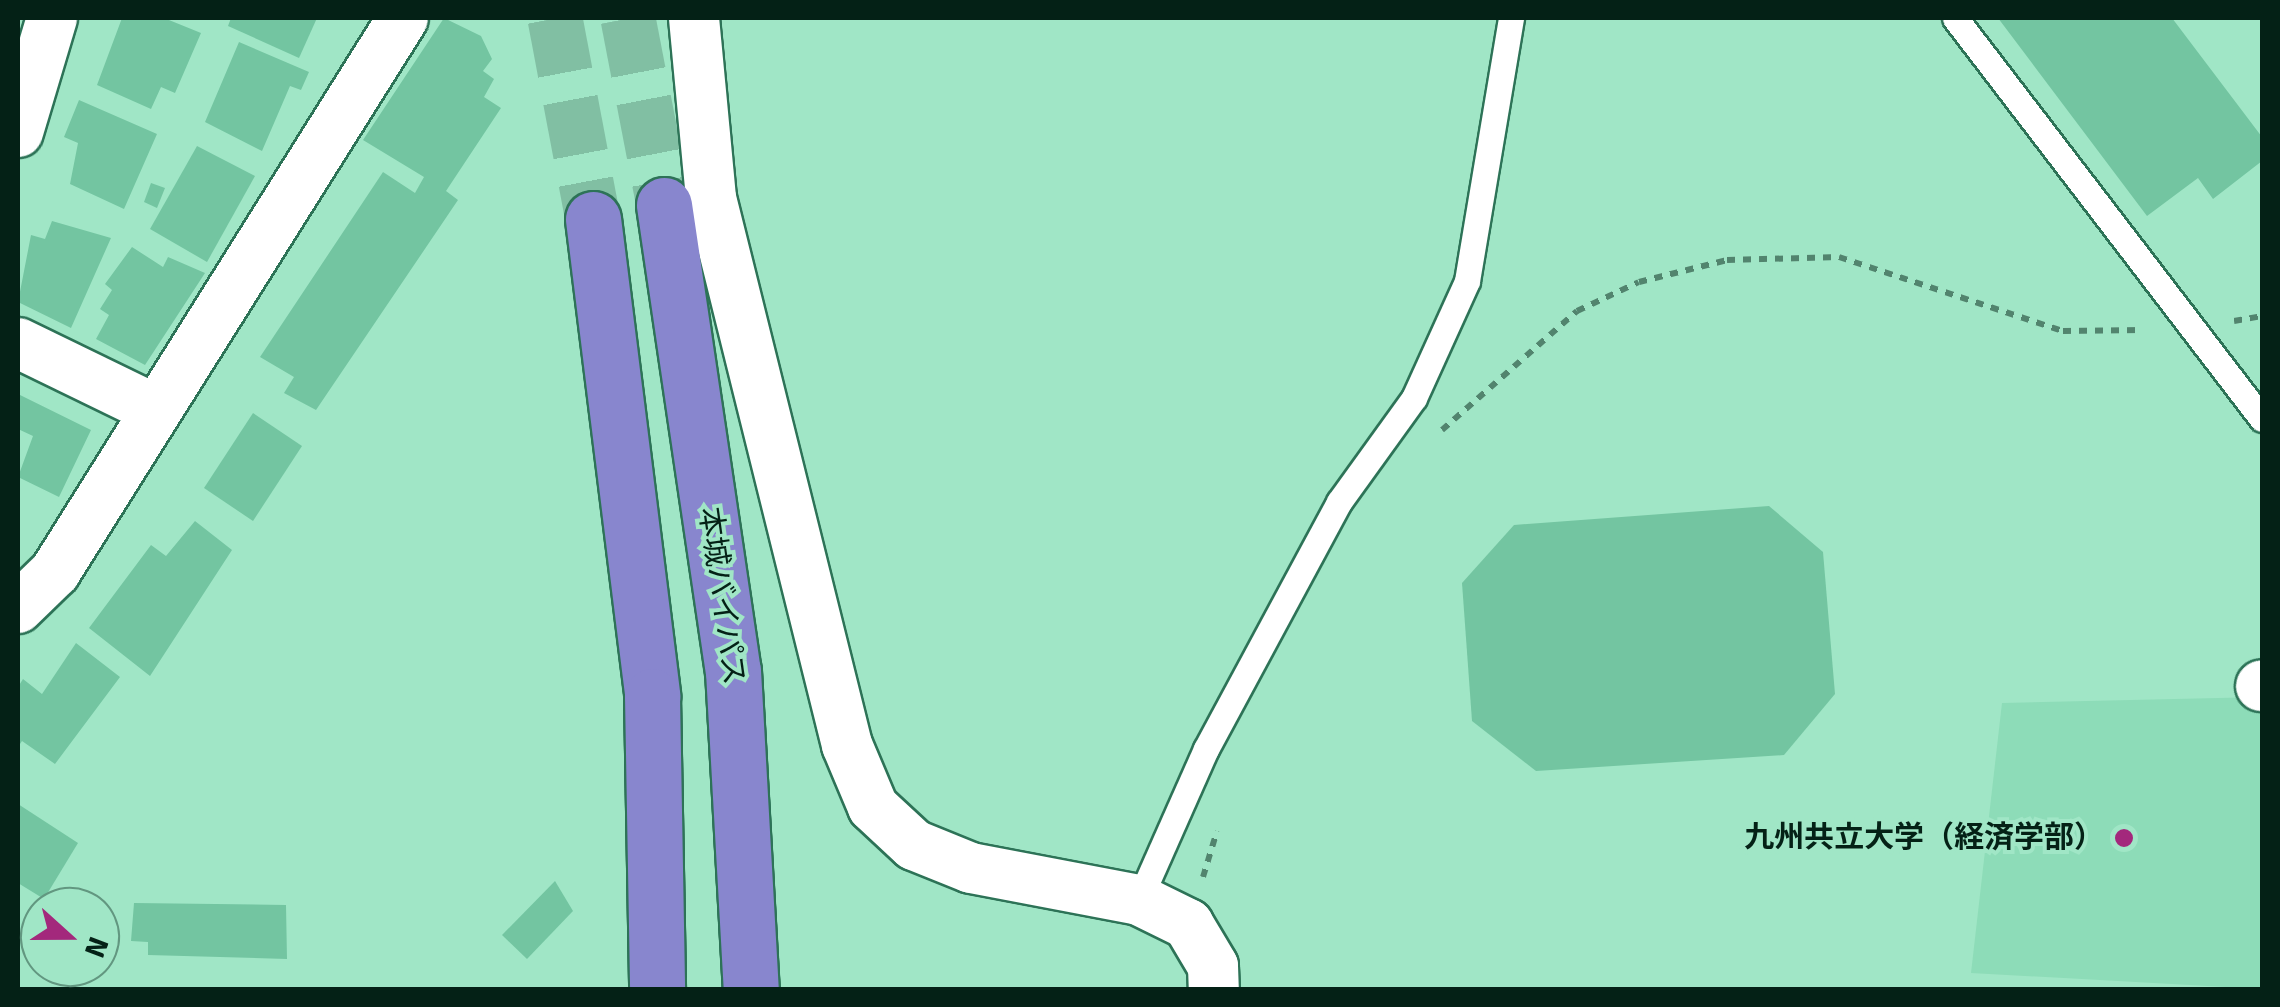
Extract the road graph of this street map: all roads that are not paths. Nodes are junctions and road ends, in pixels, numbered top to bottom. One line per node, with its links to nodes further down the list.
1 (52, 18): 6 (street)
2 (403, 18): 10 (street)
3 (694, 18): 13 (street)
4 (1511, 18): 13 (lane)
5 (1954, 18): 11 (lane)
6 (18, 132)
7 (664, 205): 15 (highway, 本城バイパス)
8 (593, 219): 14 (highway)
9 (18, 343): 10 (street)
10 (152, 408): 12 (street)
11 (2262, 419)
12 (18, 608)
13 (1139, 900): 16 (street)
14 (656, 990)
15 (751, 990)
16 (1214, 990)

